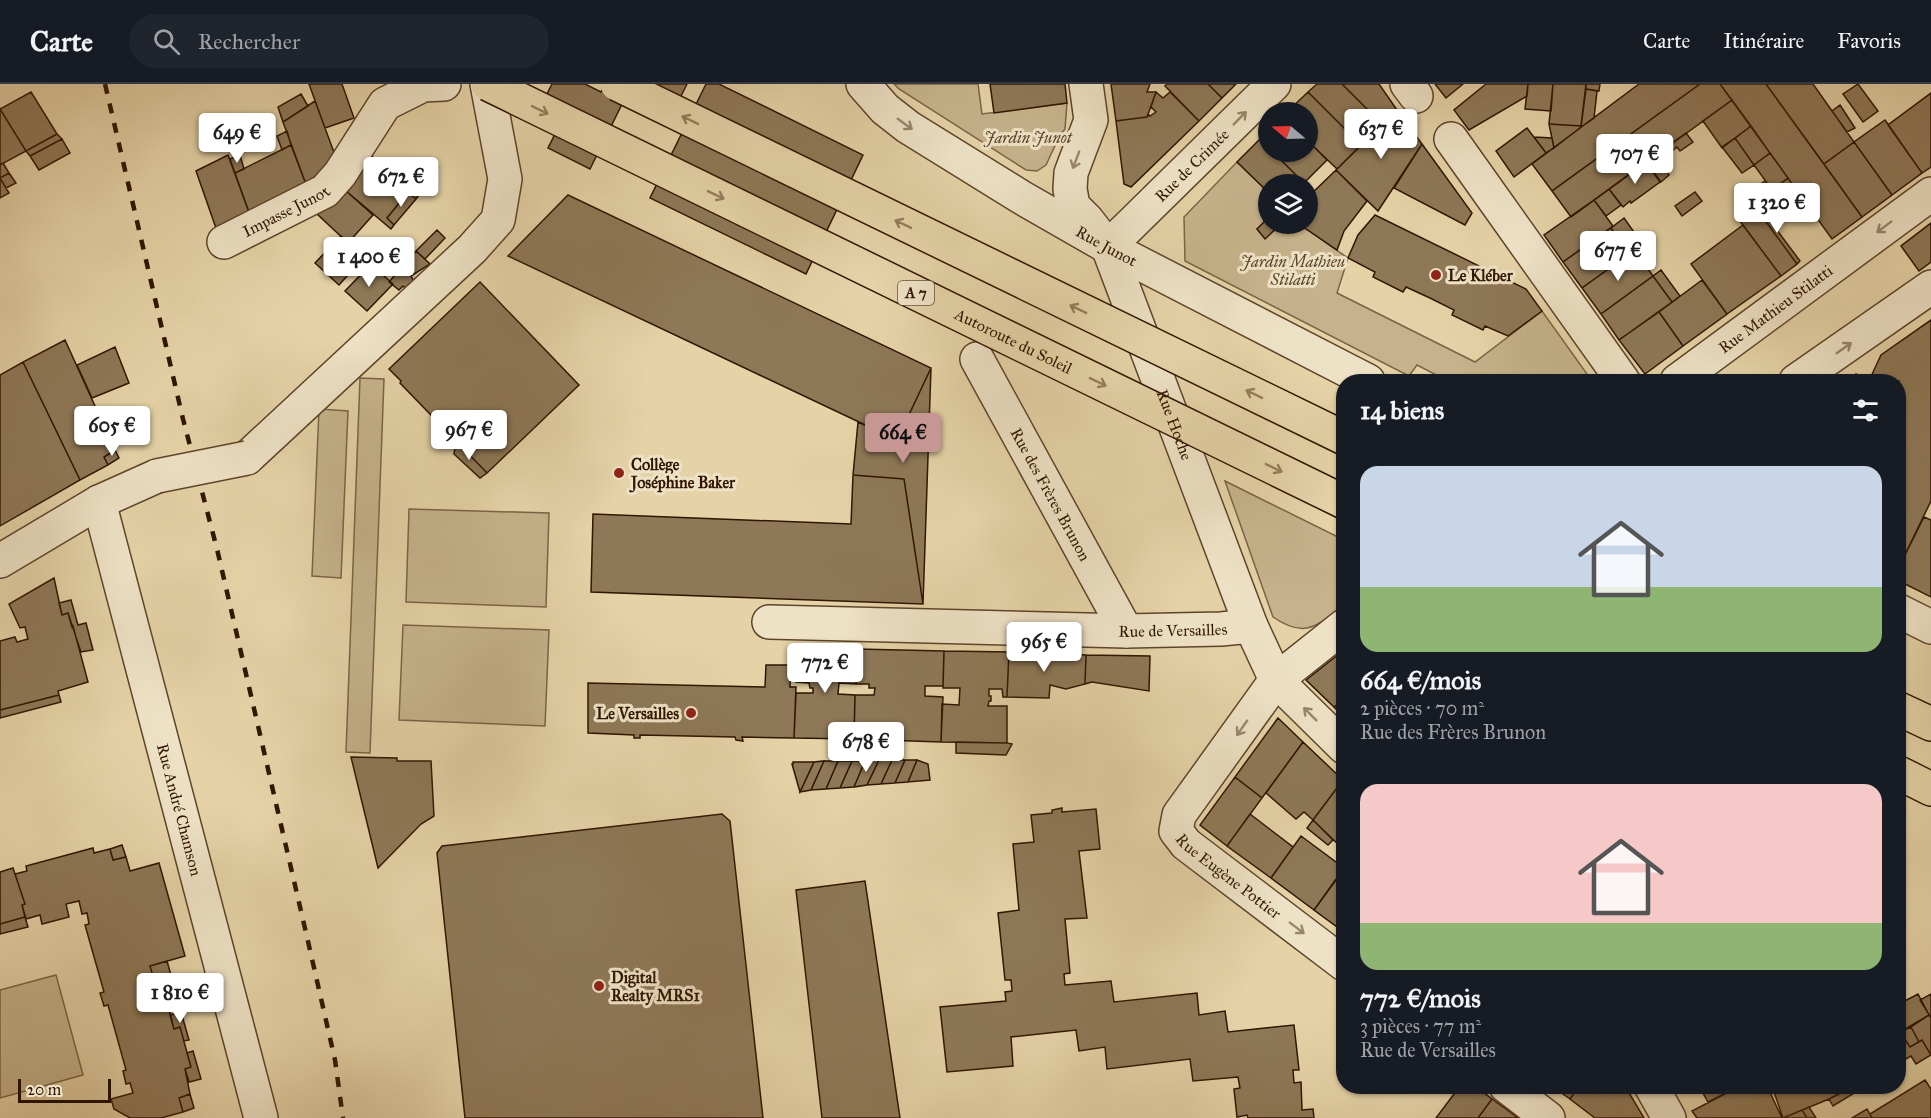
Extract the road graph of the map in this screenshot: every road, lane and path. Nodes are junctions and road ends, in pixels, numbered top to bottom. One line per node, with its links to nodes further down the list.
1 (444, 84): 9 (street, Impasse Junot)
2 (487, 84): 18 (highway, Autoroute du Soleil / A 7, one-way to 18, bridge); 19 (street, bridge)
3 (617, 84): 17 (highway, one-way to 3, bridge)
4 (863, 84): 10 (street, Rue Junot, one-way to 10)
5 (1086, 84): 10 (street, Rue Hoche, one-way to 10)
6 (1274, 84): 10 (street, Rue de Crimée, one-way to 6)
7 (1451, 139): 14 (street)
8 (1931, 194): 15 (street, Rue Mathieu Stilatti, one-way to 15)
9 (224, 242)
10 (1108, 247): 13 (street, Rue Junot); 23 (street, Rue Hoche)
11 (1931, 288): 16 (street, one-way to 11)
12 (976, 359): 25 (street, Rue des Frères Brunon)
13 (1354, 374)
14 (1618, 374)
15 (1687, 374)
16 (1806, 374)
17 (1336, 434)
18 (1336, 498)
19 (99, 502): 20 (street); 36 (street, Rue André Chamson)
20 (0, 561)
21 (1906, 614): 24 (street)
22 (770, 622): 25 (street, Rue de Versailles)
23 (1251, 626): 25 (street, Rue de Versailles); 27 (street, Rue Hoche)
24 (1931, 627)
25 (1126, 631)
26 (1336, 632): 27 (street)
27 (1276, 680): 30 (street, Rue Hoche, one-way to 27); 33 (street, Rue Eugène Pottier, one-way to 33)
28 (1906, 712): 29 (highway)
29 (1931, 724)
30 (1336, 739)
31 (1906, 776): 32 (highway)
32 (1931, 789)
33 (1336, 958)
34 (1516, 1094): 37 (street)
35 (1656, 1094): 38 (street)
36 (261, 1118)
37 (1548, 1118)
38 (1669, 1118)

